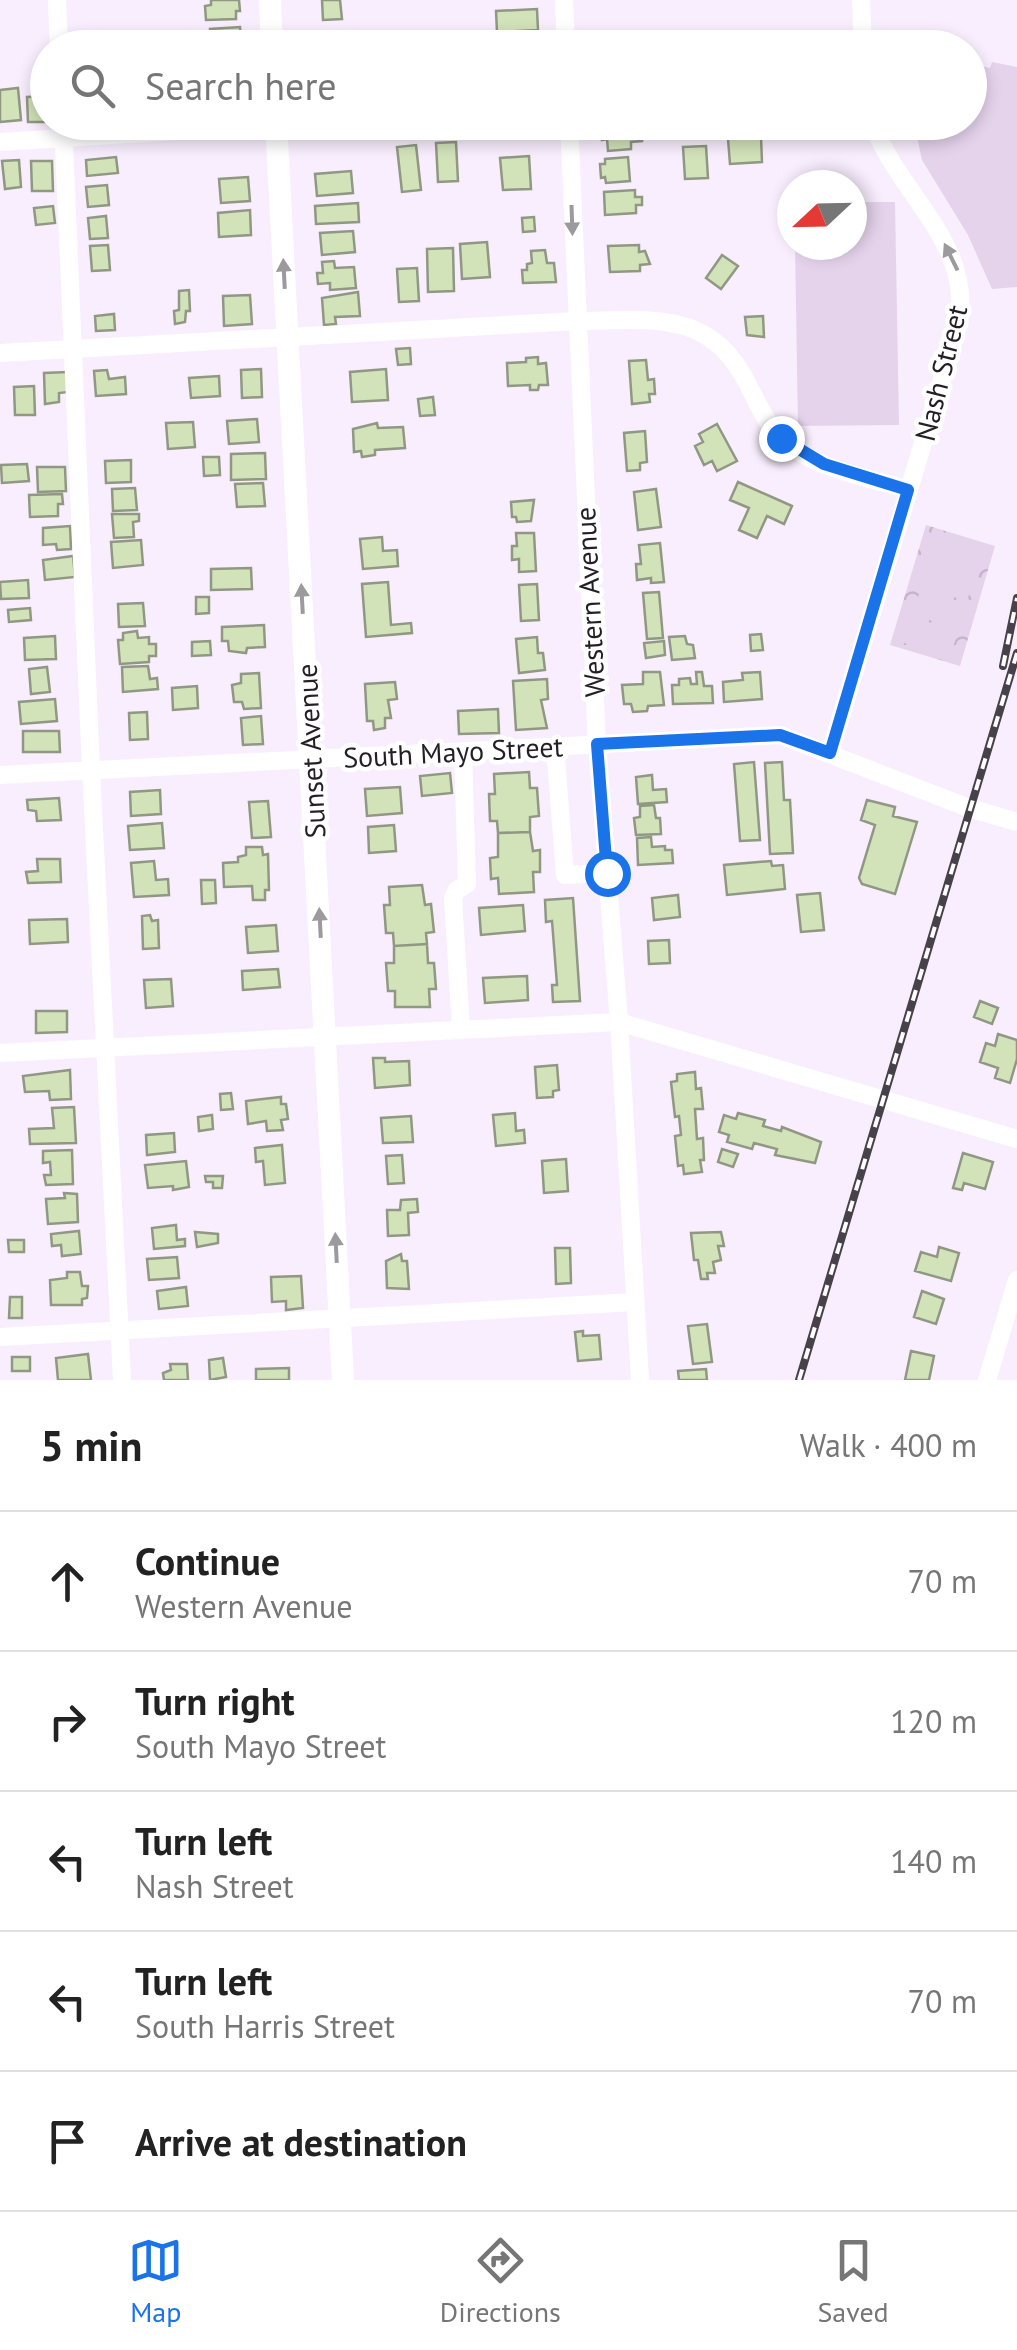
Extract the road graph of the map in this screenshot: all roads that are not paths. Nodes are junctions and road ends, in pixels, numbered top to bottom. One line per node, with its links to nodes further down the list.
1 (56, 0): 5 (street)
2 (270, 0): 6 (main road)
3 (564, 0): 7 (street)
4 (861, 0): 8 (street)
5 (58, 30)
6 (271, 30)
7 (565, 30)
8 (862, 30)
9 (30, 136): 14 (street)
10 (65, 140): 17 (street)
11 (277, 140): 16 (main road, Sunset Avenue, one-way to 11)
12 (569, 140): 15 (street, Western Avenue, one-way to 15)
13 (881, 140): 19 (street, Nash Street, one-way to 13)
14 (0, 142)
15 (576, 321): 16 (street); 19 (street); 20 (street, Western Avenue)
16 (287, 338): 17 (street); 24 (main road, Sunset Avenue, one-way to 16)
17 (75, 349): 18 (street); 25 (street)
18 (0, 353)
19 (908, 490): 23 (street, Nash Street)
20 (597, 744): 21 (street, South Mayo Street); 23 (street, South Mayo Street); 28 (street, Western Avenue)
21 (555, 746): 22 (street, South Mayo Street); 28 (street)
22 (463, 751): 24 (street, South Mayo Street); 30 (street)
23 (830, 753): 27 (street, South Mayo Street)
24 (312, 760): 25 (street, South Mayo Street); 31 (main road, Sunset Avenue, one-way to 24)
25 (90, 770): 26 (street, South Mayo Street); 32 (street)
26 (0, 775)
27 (1017, 822)
28 (607, 873): 29 (street, Western Avenue)
29 (619, 1022): 30 (street); 34 (street); 36 (street, Western Avenue)
30 (461, 1029): 31 (street)
31 (325, 1035): 32 (street); 37 (main road, Sunset Avenue, one-way to 31)
32 (106, 1047): 33 (street); 38 (street)
33 (0, 1053)
34 (1017, 1139)
35 (1017, 1280): 43 (street)
36 (635, 1302): 37 (street); 42 (street, Western Avenue)
37 (339, 1318): 38 (street); 41 (main road, Sunset Avenue)
38 (120, 1330): 39 (street); 40 (street)
39 (0, 1337)
40 (122, 1380)
41 (343, 1380)
42 (640, 1380)
43 (987, 1380)

